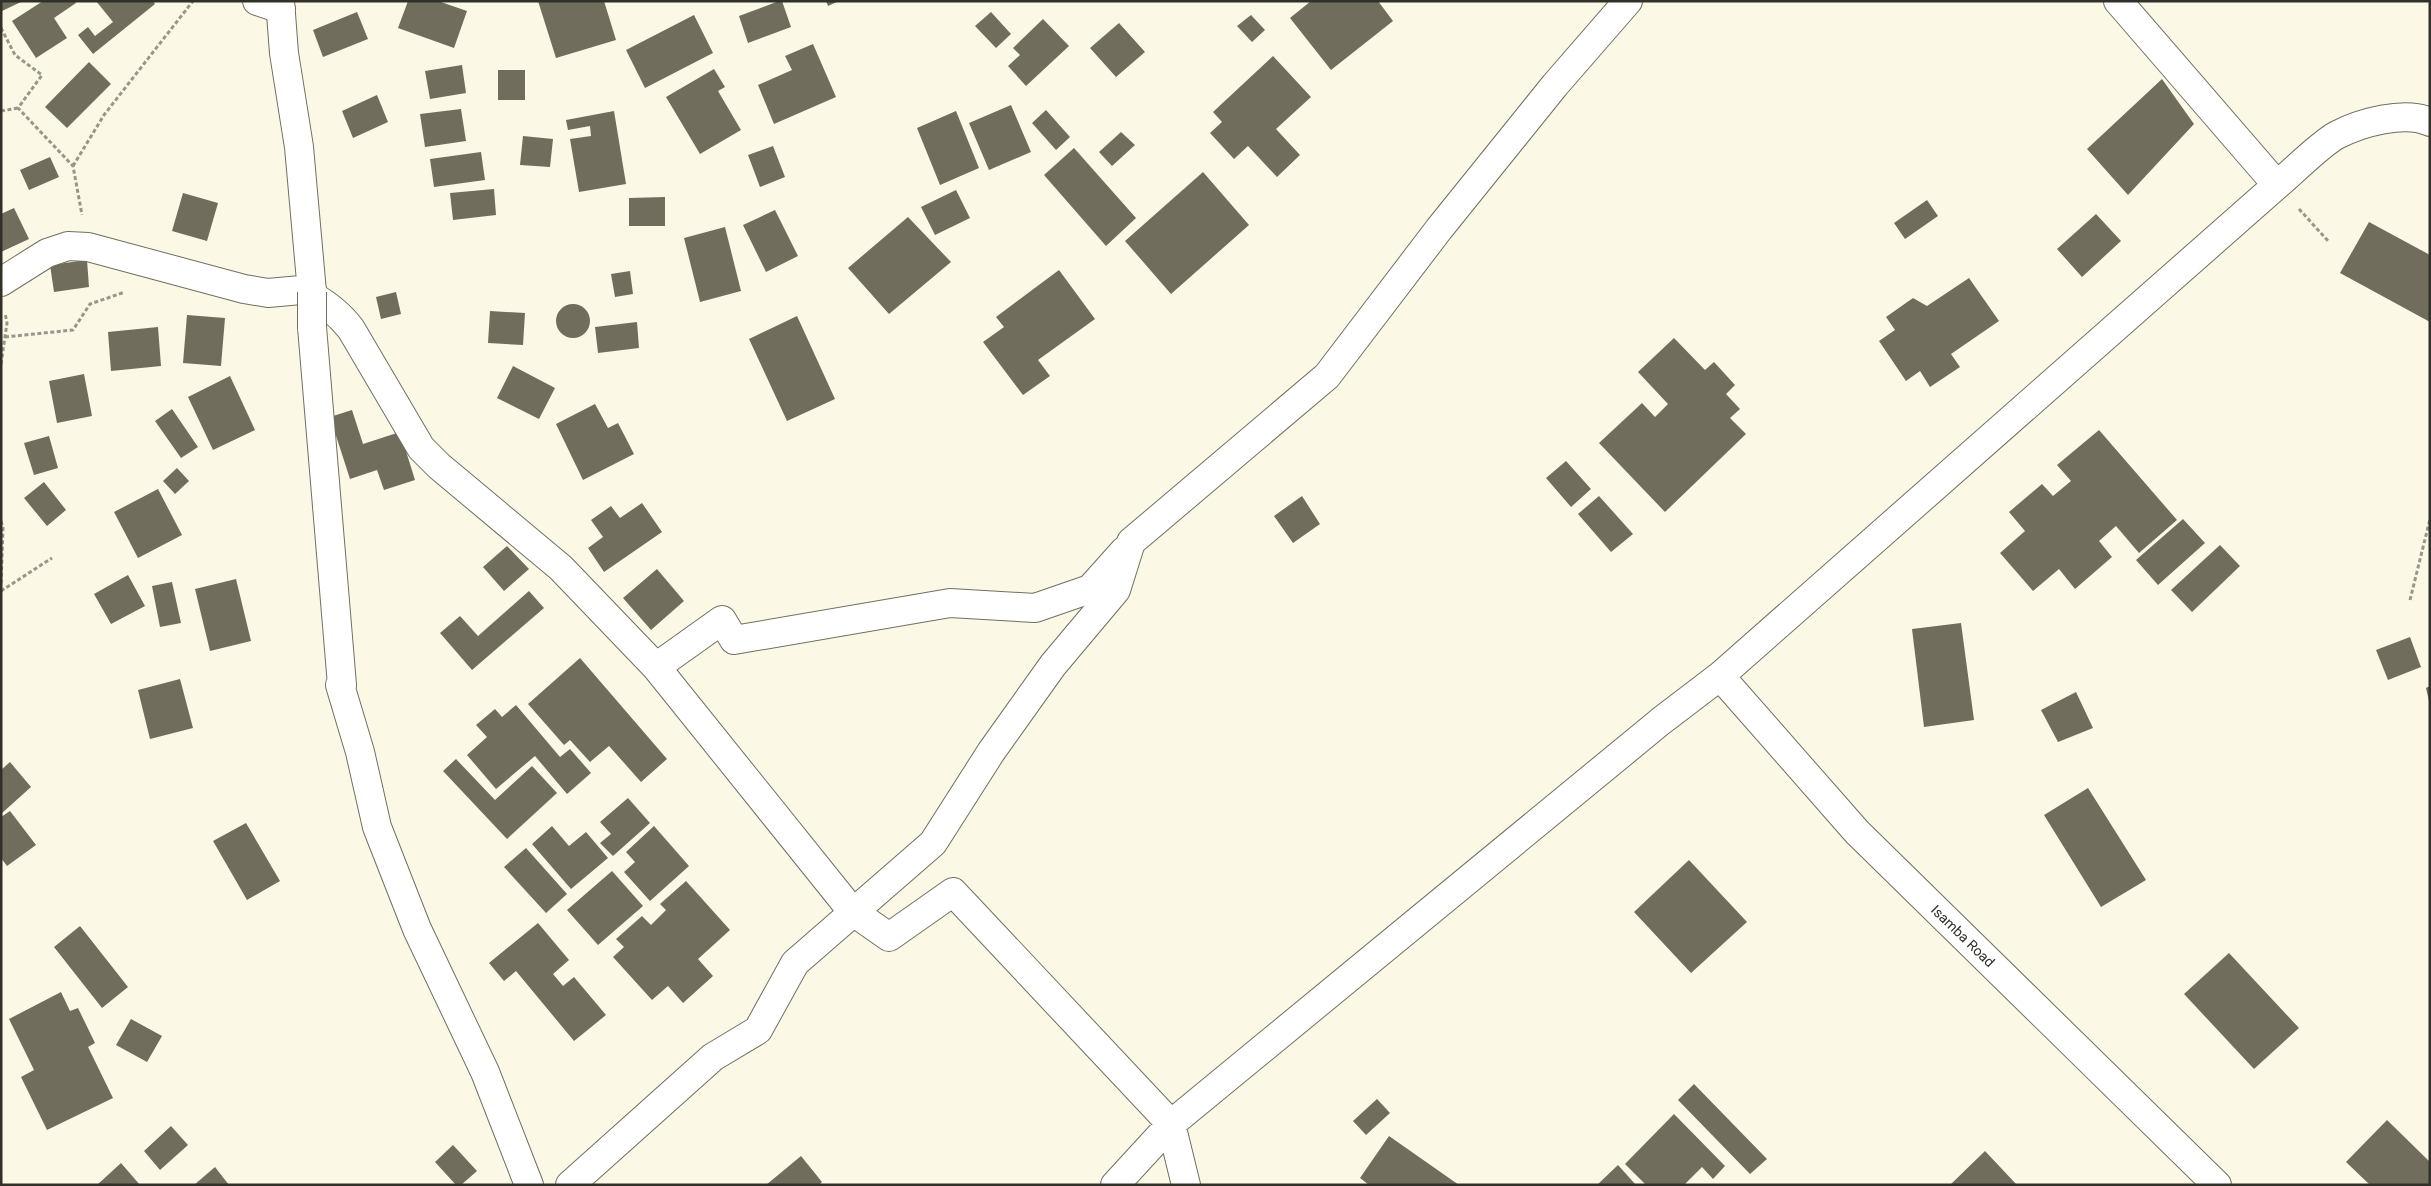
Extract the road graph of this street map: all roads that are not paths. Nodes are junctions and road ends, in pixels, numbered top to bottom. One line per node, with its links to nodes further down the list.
1 (1628, 1): 8 (street)
2 (2118, 1): 5 (street)
3 (272, 4): 6 (street)
4 (2430, 122): 5 (street)
5 (2277, 185): 10 (street)
6 (312, 290): 7 (street); 9 (street); 13 (street, bridge)
7 (3, 295)
8 (1131, 542): 9 (street); 11 (street)
9 (656, 667): 11 (street)
10 (1720, 676): 12 (street); 17 (street, Isamba Road)
11 (852, 911): 12 (street); 14 (street)
12 (1171, 1124): 15 (street); 16 (street)
13 (529, 1185)
14 (570, 1185)
15 (1116, 1185)
16 (1186, 1185)
17 (2217, 1185)

